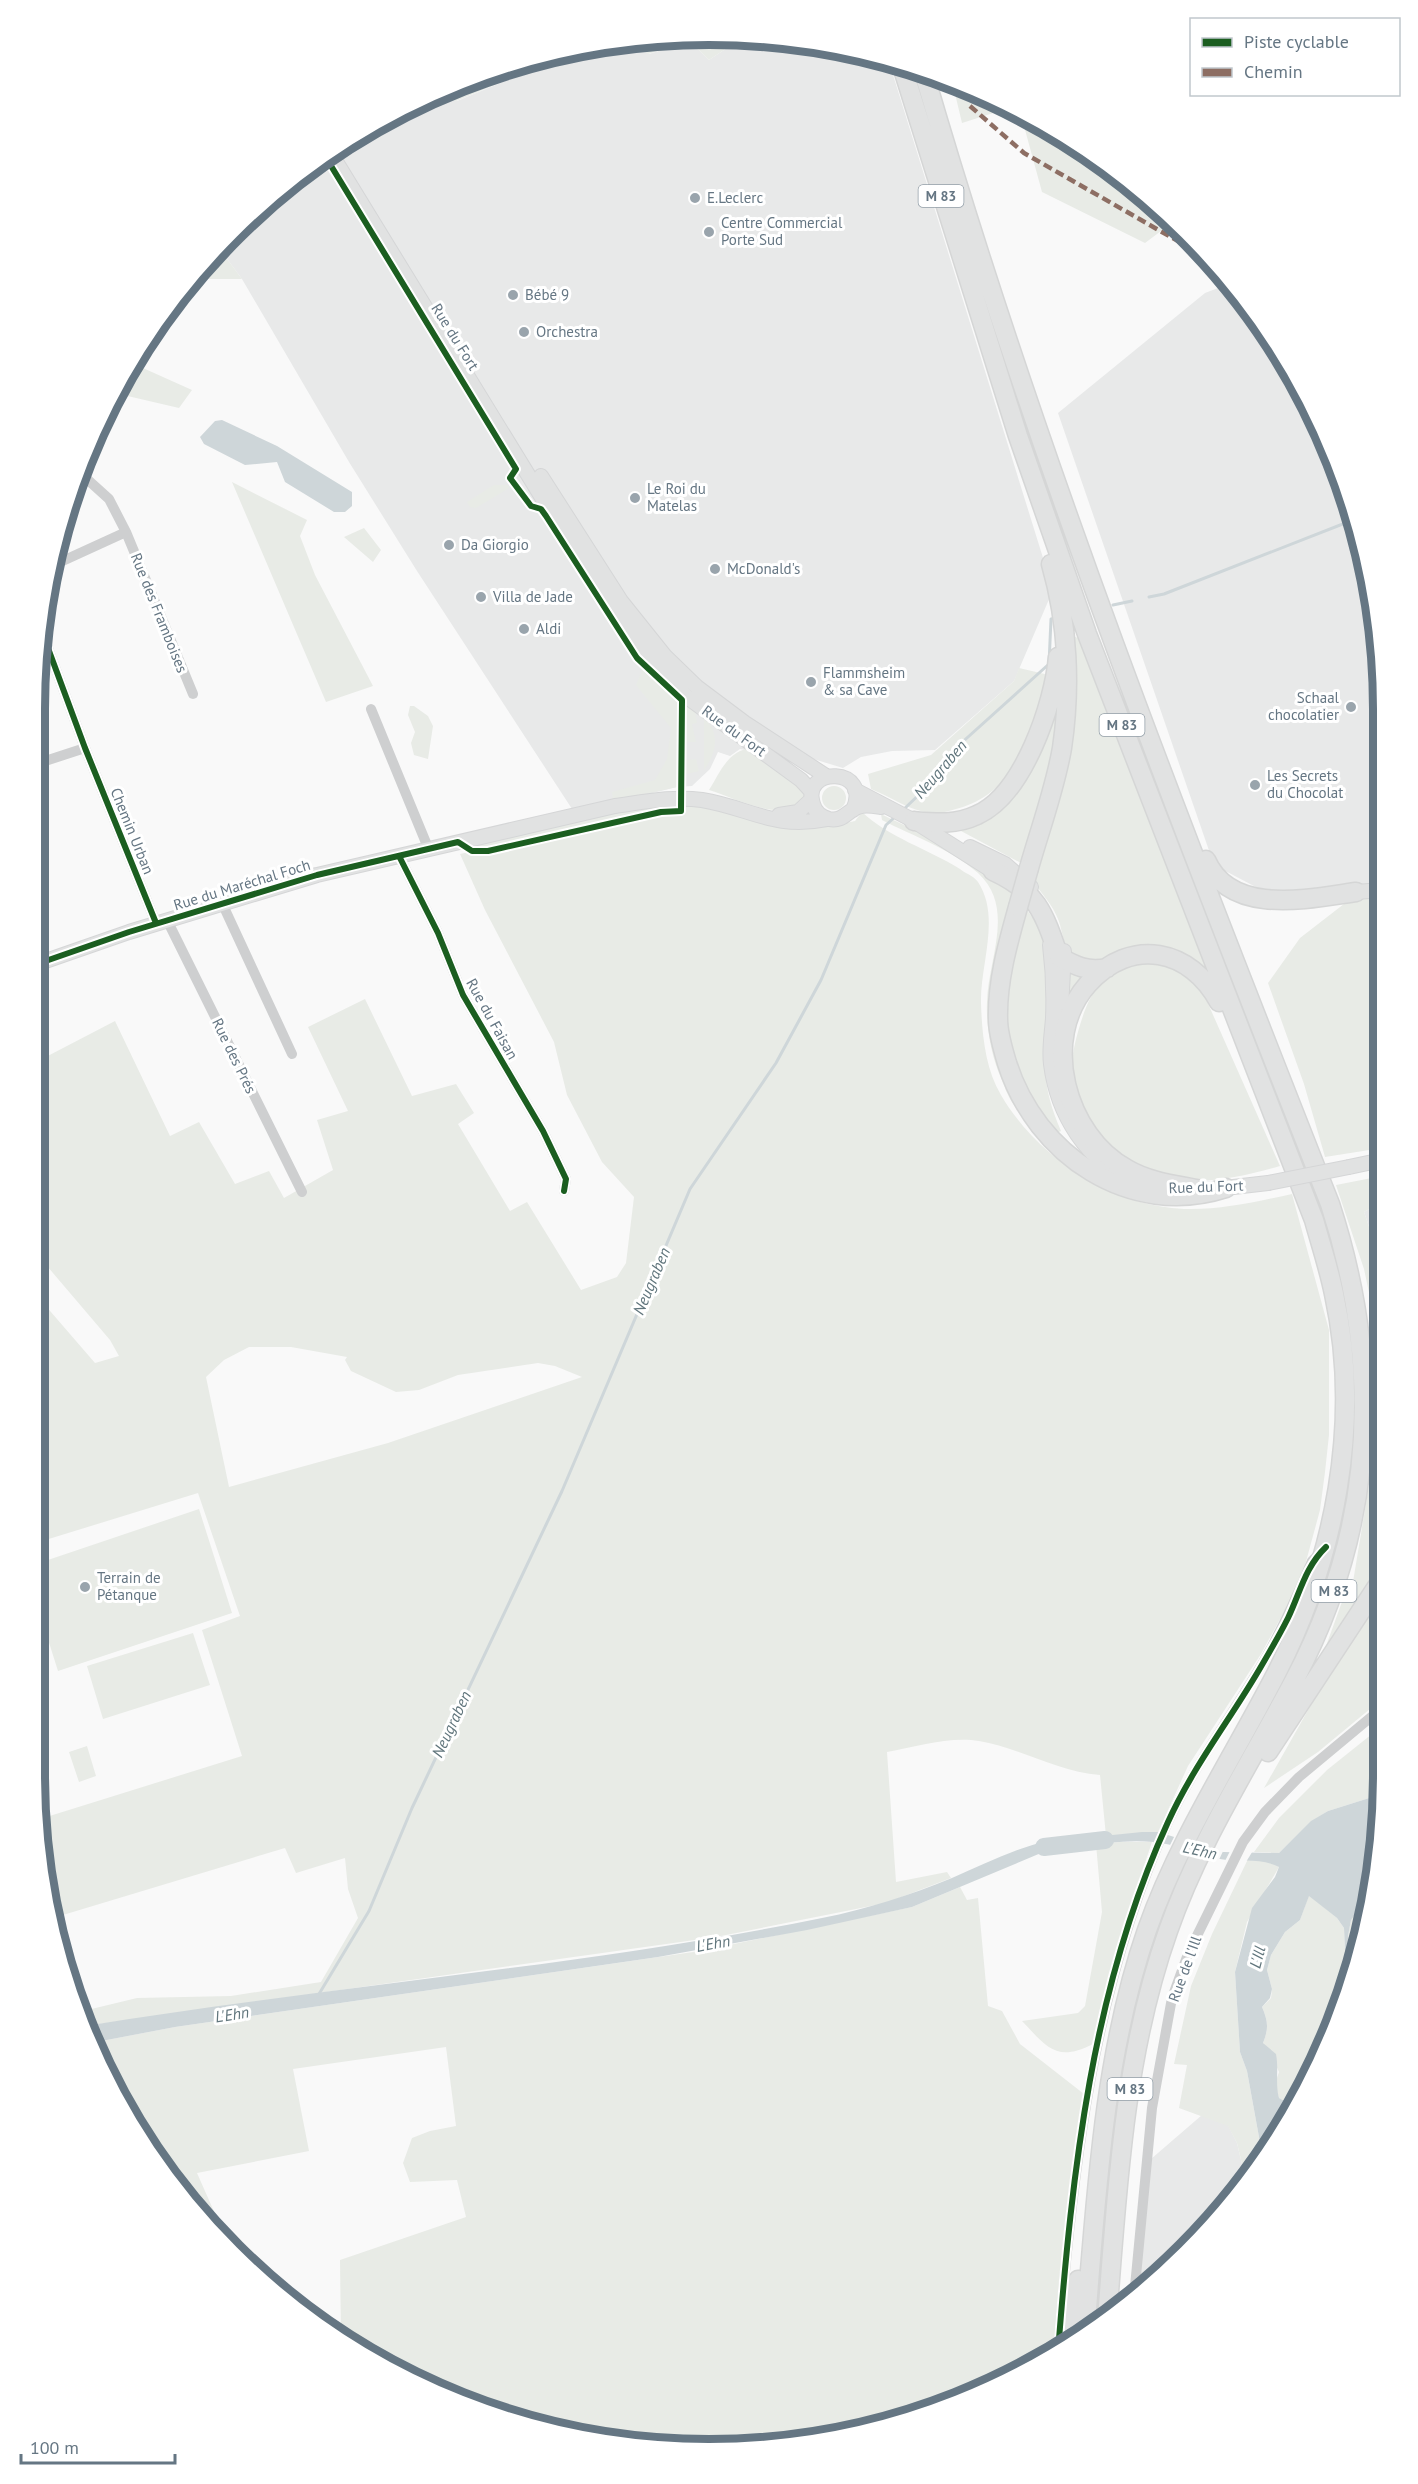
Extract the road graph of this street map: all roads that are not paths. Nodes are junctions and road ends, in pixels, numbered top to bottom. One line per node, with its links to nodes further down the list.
1 (905, 75): 5 (highway, M 83)
2 (927, 82): 23 (highway, M 83)
3 (342, 156): 15 (main road, Rue du Fort)
4 (335, 160): 17 (main road, Rue du Fort)
5 (1018, 436): 9 (highway); 34 (highway, M 83)
6 (86, 479): 7 (street, Rue des Framboises)
7 (126, 532): 8 (street); 11 (street, Rue des Framboises)
8 (62, 561)
9 (1062, 614): 22 (highway); 38 (highway, bridge)
10 (48, 648): 13 (street, Chemin Urban)
11 (193, 694)
12 (371, 709): 24 (street)
13 (85, 748): 14 (street); 30 (street, Chemin Urban)
14 (45, 761)
15 (826, 776): 16 (main road, Rue du Fort); 17 (main road)
16 (855, 790): 19 (main road, Rue du Fort); 20 (main road)
17 (812, 795): 18 (main road, Rue du Maréchal Foch); 21 (main road, Rue du Fort)
18 (615, 806): 21 (main road, Rue du Maréchal Foch); 24 (main road, Rue du Maréchal Foch)
19 (886, 808): 20 (main road, Rue du Fort); 22 (main road, Rue du Fort)
20 (853, 810): 21 (main road, Rue du Fort)
21 (828, 819)
22 (909, 819): 26 (main road, Rue du Fort); 31 (main road, Rue du Fort)
23 (1185, 832): 28 (highway); 42 (highway, M 83)
24 (429, 849): 25 (main road, Rue du Maréchal Foch)
25 (399, 856): 29 (main road, Rue du Maréchal Foch); 40 (street, Rue du Faisan)
26 (993, 871): 31 (highway); 36 (main road, Rue du Fort)
27 (1373, 891): 28 (main road)
28 (1356, 892)
29 (222, 903): 30 (main road, Rue du Maréchal Foch); 35 (street, Rue du Maréchal Foch)
30 (161, 922): 32 (main road, Rue du Maréchal Foch); 41 (street, Rue des Prés)
31 (1064, 959): 33 (highway); 36 (main road, Rue du Fort)
32 (45, 961)
33 (1107, 968): 34 (highway); 39 (highway)
34 (1233, 1013): 44 (highway, M 83)
35 (292, 1053)
36 (1062, 1108): 39 (main road, Rue du Fort)
37 (1373, 1162): 38 (main road, Rue du Fort, bridge)
38 (1226, 1188): 39 (main road, Rue du Fort)
39 (1201, 1190)
40 (564, 1191)
41 (302, 1192)
42 (1364, 1383): 43 (highway); 47 (highway, M 83)
43 (1373, 1403)
44 (1326, 1547): 48 (highway, M 83); 53 (street)
45 (1373, 1593): 47 (highway)
46 (1373, 1715): 49 (street, Rue de l'Ill)
47 (1239, 1779): 50 (highway, M 83)
48 (1096, 2213): 51 (highway, M 83); 52 (highway)
49 (1135, 2284)
50 (1108, 2305)
51 (1086, 2321)
52 (1072, 2331)
53 (1059, 2339)

